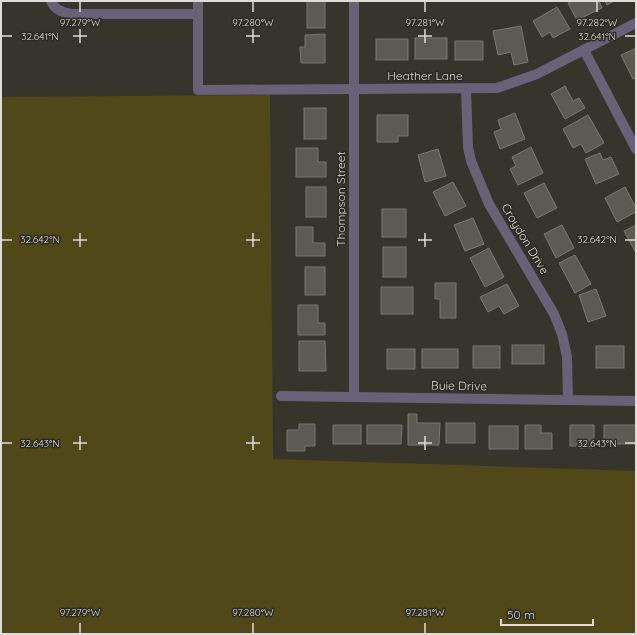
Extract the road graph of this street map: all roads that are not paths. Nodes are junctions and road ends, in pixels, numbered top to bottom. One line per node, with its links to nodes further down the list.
1 (51, 1): 4 (street)
2 (198, 1): 4 (street)
3 (354, 1): 7 (street, Thompson Street)
4 (198, 14): 7 (street, Heather Lane)
5 (636, 23): 6 (street, Heather Lane)
6 (584, 50): 8 (street, Heather Lane); 9 (street)
7 (354, 89): 8 (street, Heather Lane); 11 (street, Thompson Street)
8 (466, 89): 12 (street, Croydon Drive)
9 (636, 149)
10 (281, 396): 11 (street, Buie Drive)
11 (354, 397): 12 (street, Buie Drive)
12 (568, 400): 13 (street, Buie Drive)
13 (636, 401)

